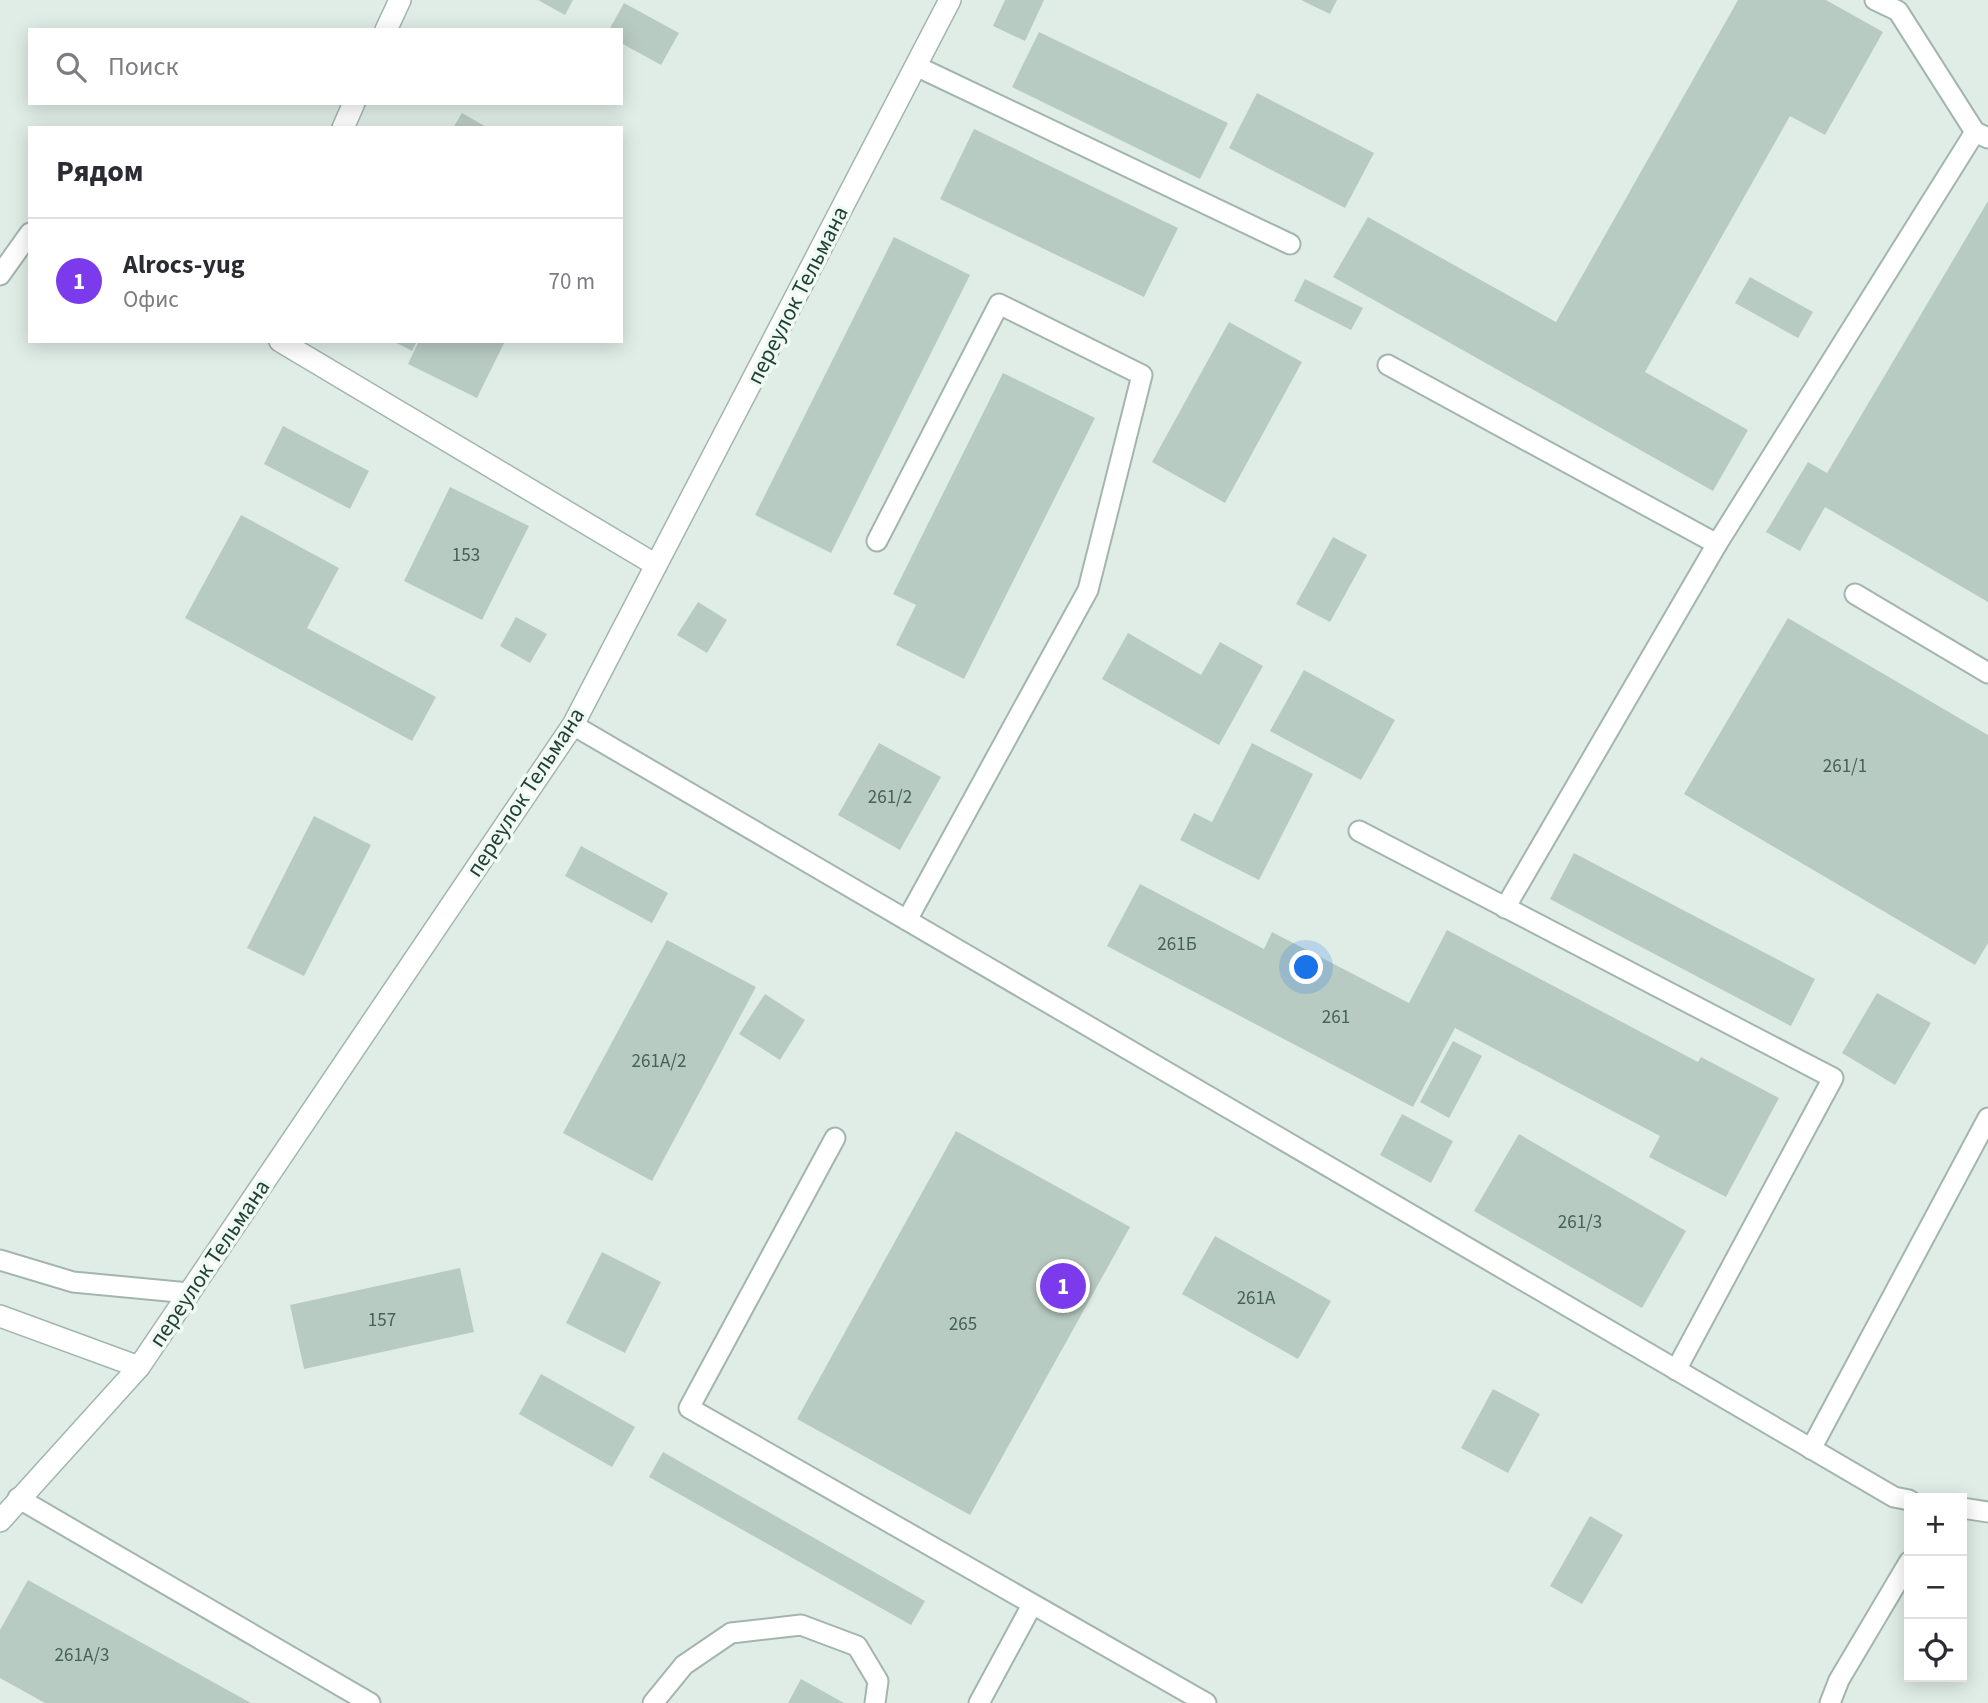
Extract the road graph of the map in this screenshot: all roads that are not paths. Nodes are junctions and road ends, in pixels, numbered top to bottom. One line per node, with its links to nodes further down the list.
1 (400, 0): 4 (street)
2 (950, 0): 5 (street, переулок Тельмана)
3 (1875, 0): 8 (lane)
4 (387, 28)
5 (916, 66): 10 (lane); 16 (street, переулок Тельмана)
6 (353, 105): 7 (street)
7 (344, 126)
8 (1982, 135): 15 (lane)
9 (28, 236): 11 (lane)
10 (1290, 244)
11 (0, 275)
12 (283, 343): 16 (street)
13 (1388, 365): 15 (lane)
14 (877, 541): 22 (lane)
15 (1717, 544): 21 (lane)
16 (656, 565): 19 (street, переулок Тельмана)
17 (1855, 593): 18 (lane)
18 (1988, 673)
19 (573, 724): 22 (lane); 26 (street, переулок Тельмана)
20 (1359, 831): 21 (lane)
21 (1506, 908): 29 (lane)
22 (907, 920): 29 (lane)
23 (1988, 1118): 30 (lane)
24 (835, 1138): 37 (lane)
25 (0, 1260): 26 (lane)
26 (189, 1293): 28 (street, переулок Тельмана)
27 (0, 1316): 28 (street)
28 (138, 1367): 31 (street, переулок Тельмана)
29 (1676, 1370): 30 (lane)
30 (1811, 1449): 32 (lane)
31 (18, 1498): 35 (street, переулок Тельмана); 38 (lane)
32 (1904, 1499)
33 (1967, 1509): 34 (lane)
34 (1988, 1512)
35 (0, 1521)
36 (1904, 1570): 43 (lane)
37 (1032, 1605): 41 (lane); 42 (lane)
38 (370, 1703)
39 (653, 1703): 40 (lane)
40 (875, 1703)
41 (979, 1703)
42 (1206, 1703)
43 (1830, 1703)

